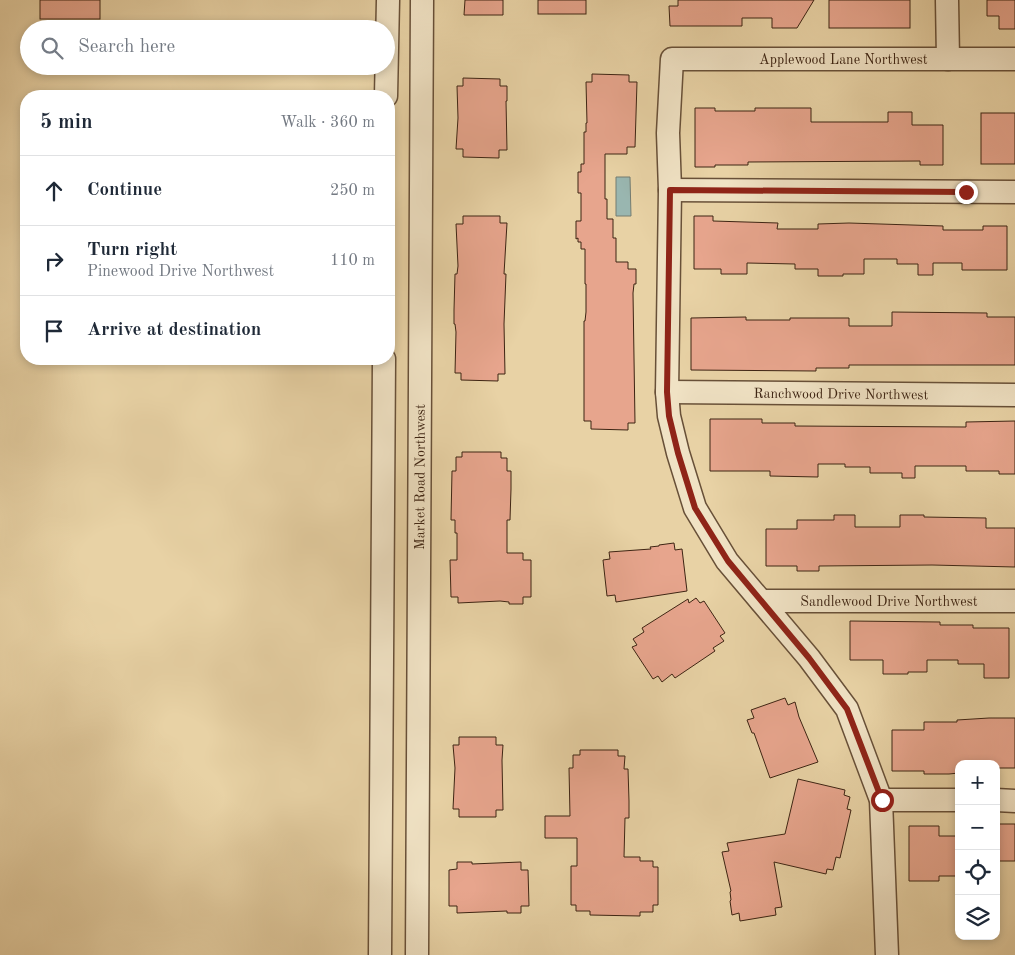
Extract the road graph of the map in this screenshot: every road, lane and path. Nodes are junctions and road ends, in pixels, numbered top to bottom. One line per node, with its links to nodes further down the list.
1 (388, 0): 4 (street)
2 (422, 0): 21 (street, Market Road Northwest)
3 (947, 0): 5 (street)
4 (388, 20)
5 (948, 59): 6 (street, Applewood Lane Northwest); 9 (street, Applewood Lane Northwest)
6 (1015, 59)
7 (386, 75): 8 (street)
8 (386, 90)
9 (670, 190): 10 (street); 12 (street)
10 (1015, 192)
11 (384, 365): 20 (street)
12 (667, 392): 13 (street, Ranchwood Drive Northwest); 14 (street)
13 (1015, 395)
14 (761, 601): 15 (street, Sandlewood Drive Northwest); 16 (street)
15 (1015, 601)
16 (882, 800): 17 (street); 22 (street)
17 (955, 800)
18 (1000, 800): 19 (street)
19 (1015, 800)
20 (380, 955)
21 (417, 955)
22 (887, 955)

